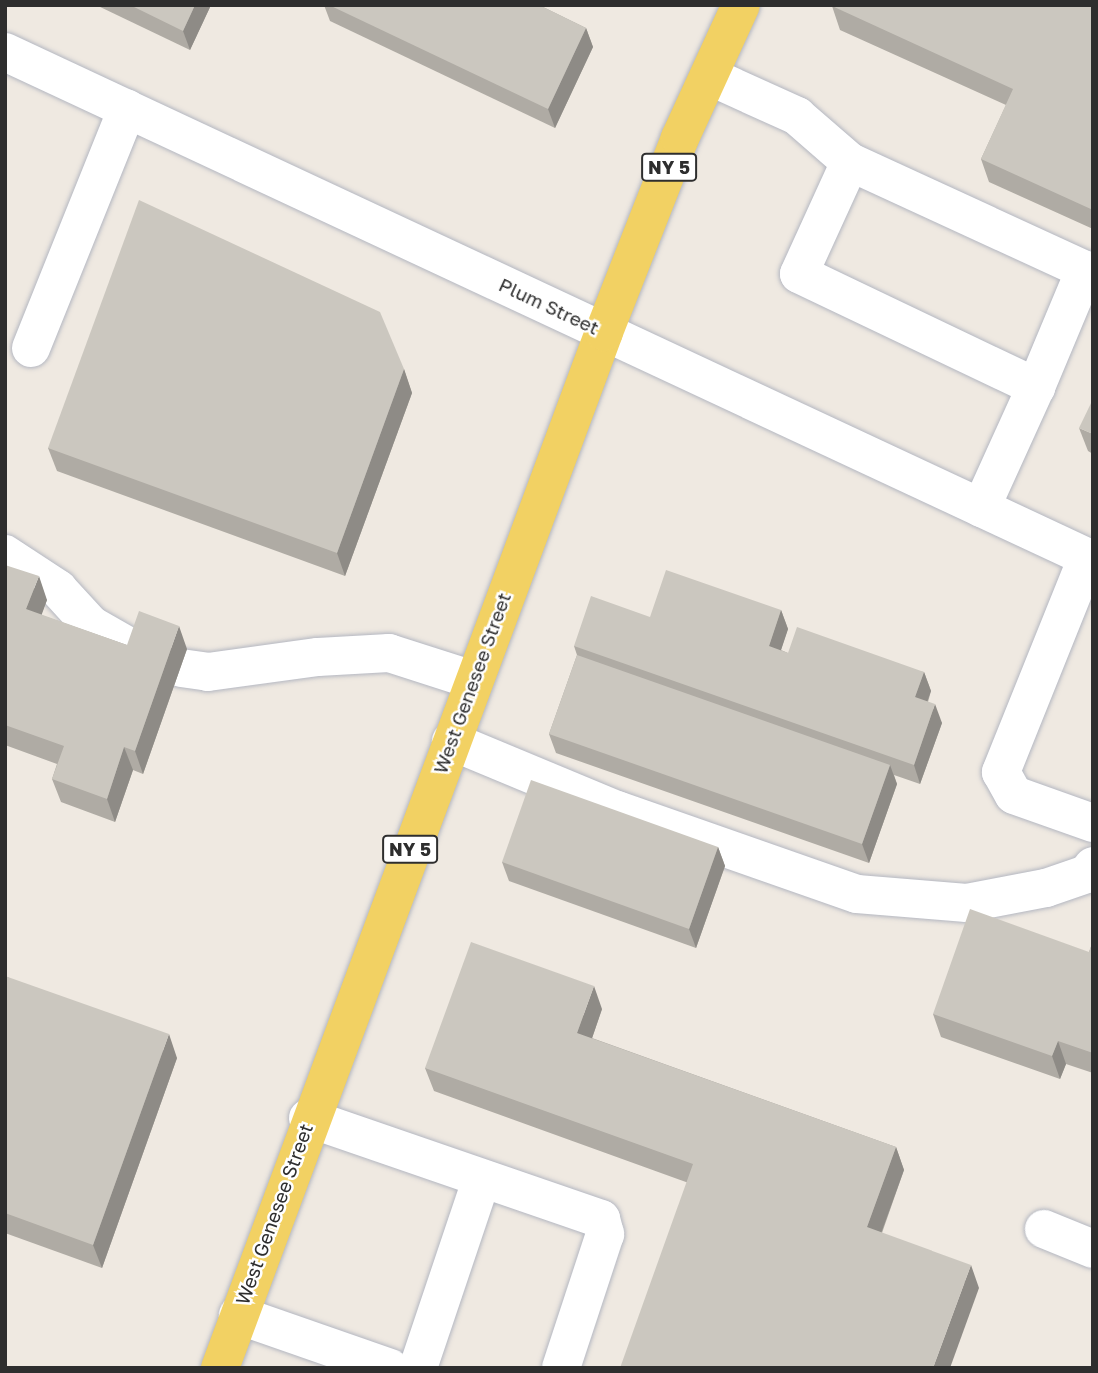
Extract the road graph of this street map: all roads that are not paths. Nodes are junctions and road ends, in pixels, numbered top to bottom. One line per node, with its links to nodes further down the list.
1 (741, 5): 3 (main road, West Genesee Street / NY 5)
2 (5, 52): 4 (street, Plum Street)
3 (709, 76): 5 (street); 6 (main road, West Genesee Street / NY 5)
4 (127, 109): 6 (street, Plum Street); 7 (street)
5 (850, 162): 8 (street); 8 (street)
6 (604, 332): 9 (street, Plum Street); 14 (main road, West Genesee Street / NY 5)
7 (31, 348)
8 (1036, 387): 9 (street)
9 (981, 508): 11 (street, Plum Street)
10 (5, 554): 12 (street)
11 (1090, 559): 16 (street)
12 (140, 653)
13 (181, 668): 14 (street)
14 (473, 680): 15 (main road, West Genesee Street / NY 5)
15 (451, 741): 17 (street); 18 (main road, West Genesee Street / NY 5)
16 (1093, 823)
17 (1093, 866)
18 (309, 1118): 19 (street); 22 (main road, West Genesee Street / NY 5)
19 (482, 1178): 25 (street); 26 (street)
20 (1044, 1230): 21 (street)
21 (1093, 1248)
22 (238, 1315): 23 (main road, West Genesee Street / NY 5); 24 (street)
23 (220, 1368)
24 (390, 1368)
25 (418, 1368)
26 (561, 1368)

